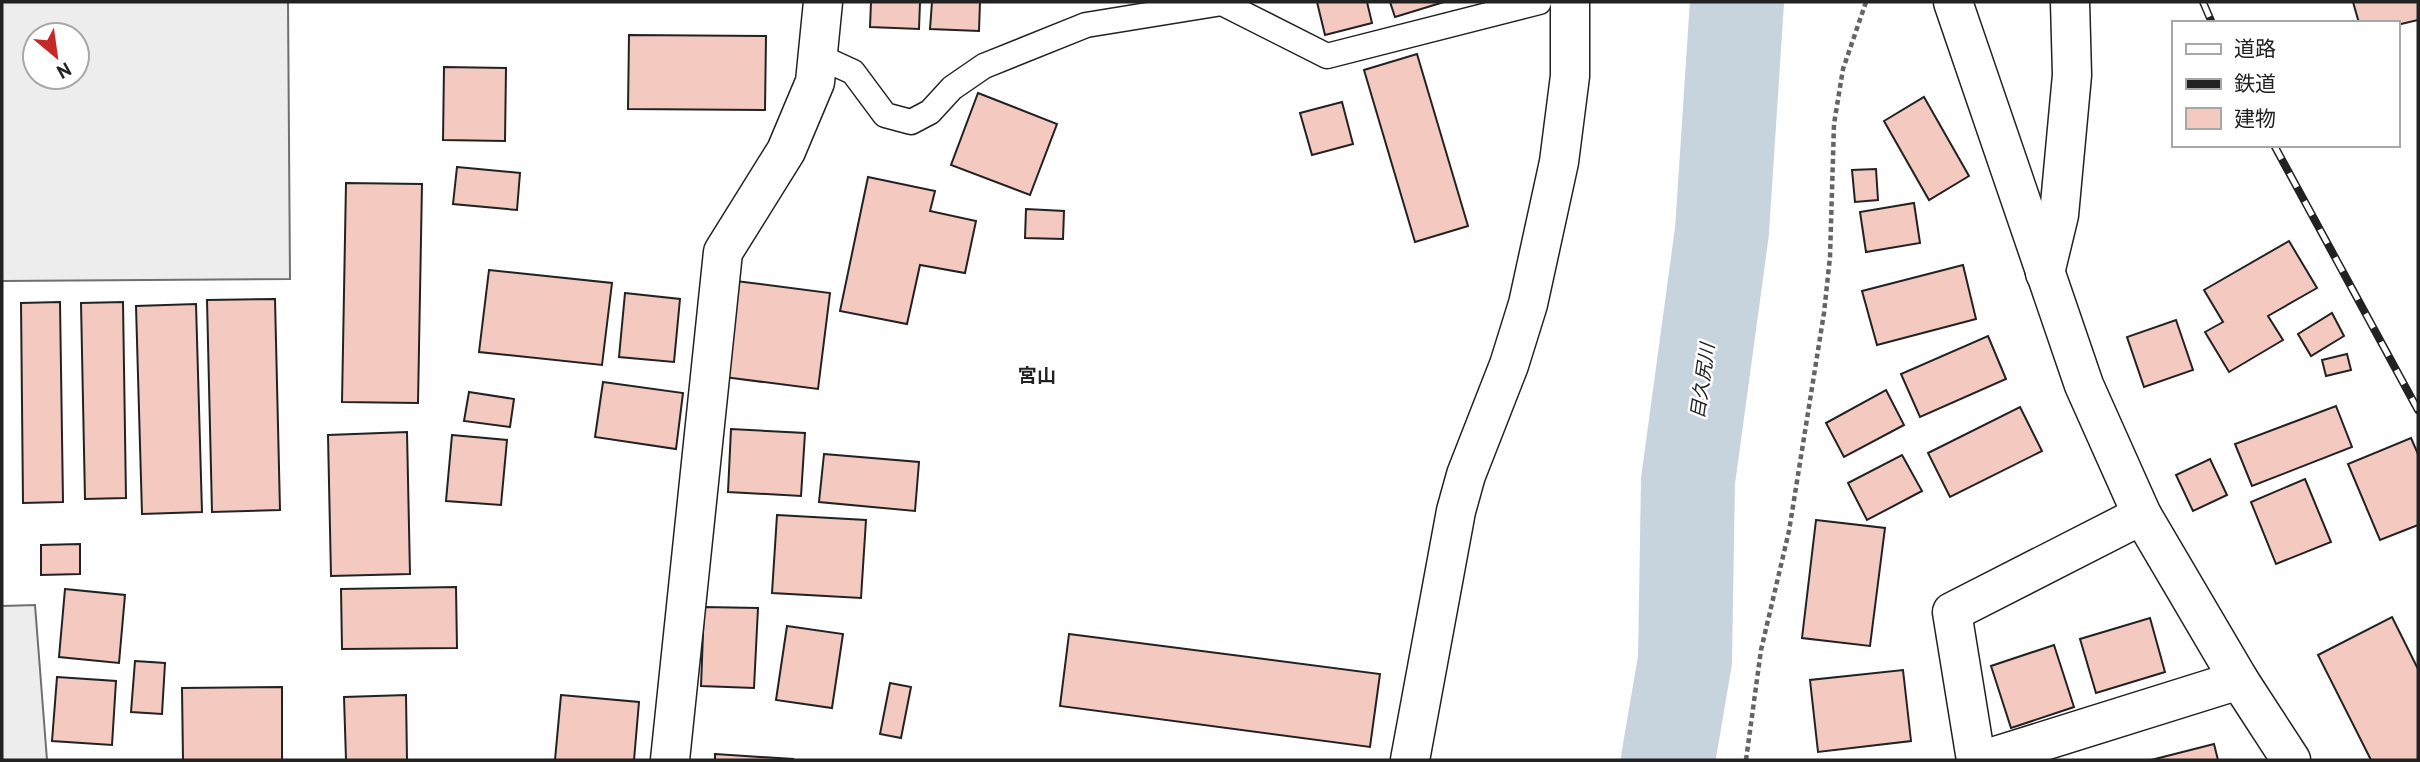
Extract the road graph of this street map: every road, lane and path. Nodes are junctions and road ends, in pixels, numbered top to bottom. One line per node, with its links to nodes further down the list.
1 (823, 2): 7 (street)
2 (1539, 2): 7 (lane)
3 (1570, 2): 12 (street)
4 (1866, 2): 13 (path)
5 (1953, 2): 8 (street)
6 (2070, 2): 8 (street)
7 (818, 56): 11 (street)
8 (2045, 272): 9 (street)
9 (2142, 515): 10 (street); 14 (street)
10 (2239, 680): 15 (street); 16 (street)
11 (670, 760)
12 (1410, 760)
13 (1746, 760)
14 (1976, 760)
15 (1983, 760)
16 (2291, 760)

